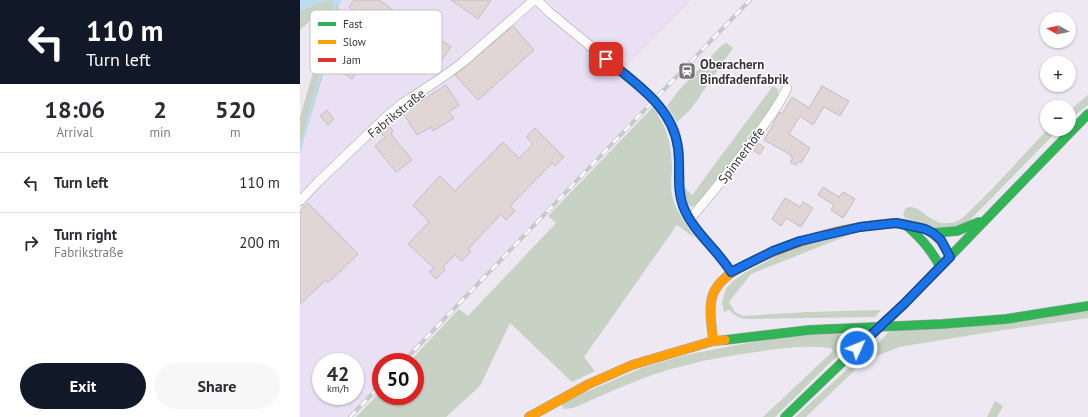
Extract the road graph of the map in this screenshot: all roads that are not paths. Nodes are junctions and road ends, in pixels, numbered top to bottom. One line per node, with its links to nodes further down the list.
1 (534, 0): 5 (street, Fabrikstraße)
2 (537, 0): 7 (street)
3 (787, 88): 7 (street, Spinnerhöfe)
4 (1088, 114): 6 (main road)
5 (300, 201)
6 (986, 218): 9 (main road); 10 (main road)
7 (690, 219): 12 (street)
8 (907, 226): 9 (main road); 11 (main road); 12 (main road)
9 (933, 233): 10 (main road)
10 (950, 257): 11 (main road)
11 (940, 267): 16 (main road, bridge)
12 (731, 272): 14 (main road)
13 (1088, 306): 14 (main road)
14 (713, 341): 15 (main road)
15 (529, 417)
16 (785, 417)

